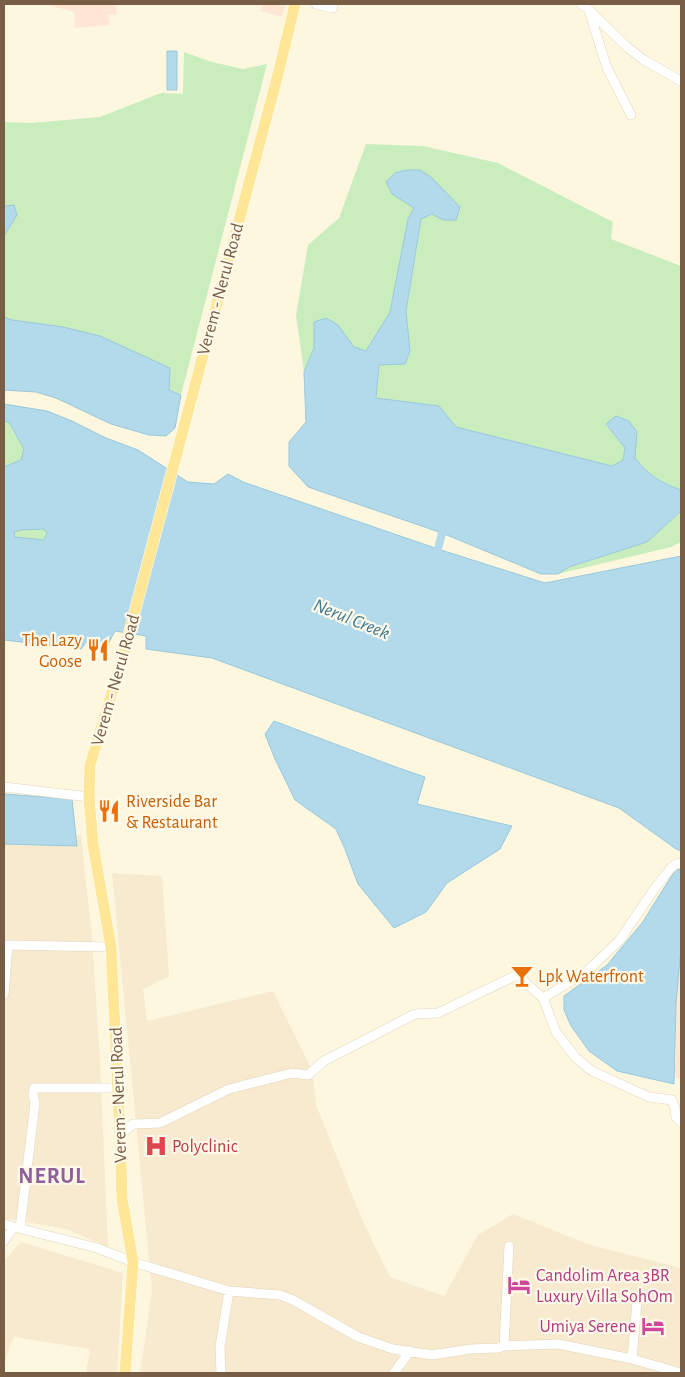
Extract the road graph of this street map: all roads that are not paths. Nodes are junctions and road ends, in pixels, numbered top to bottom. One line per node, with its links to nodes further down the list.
1 (295, 4): 8 (main road, Verem - Nerul Road)
2 (316, 4): 4 (street)
3 (585, 6): 5 (street); 6 (street)
4 (333, 8)
5 (681, 81)
6 (631, 115)
7 (4, 787): 8 (street)
8 (89, 797): 10 (main road, Verem - Nerul Road)
9 (681, 863): 12 (street)
10 (111, 947): 11 (street); 13 (main road, Verem - Nerul Road)
11 (4, 994)
12 (544, 998): 14 (street); 15 (street)
13 (117, 1088): 15 (main road, Verem - Nerul Road); 17 (street)
14 (681, 1122)
15 (120, 1135): 20 (main road, Verem - Nerul Road)
16 (4, 1224): 17 (street)
17 (17, 1228): 18 (street); 20 (street)
18 (4, 1241)
19 (509, 1246): 23 (street)
20 (133, 1262): 21 (street); 26 (main road, Verem - Nerul Road)
21 (229, 1291): 24 (street); 27 (street)
22 (637, 1301): 25 (street)
23 (504, 1346): 24 (street); 25 (street)
24 (410, 1351): 28 (street)
25 (632, 1359): 29 (street)
26 (124, 1373)
27 (221, 1373)
28 (394, 1373)
29 (681, 1373)

